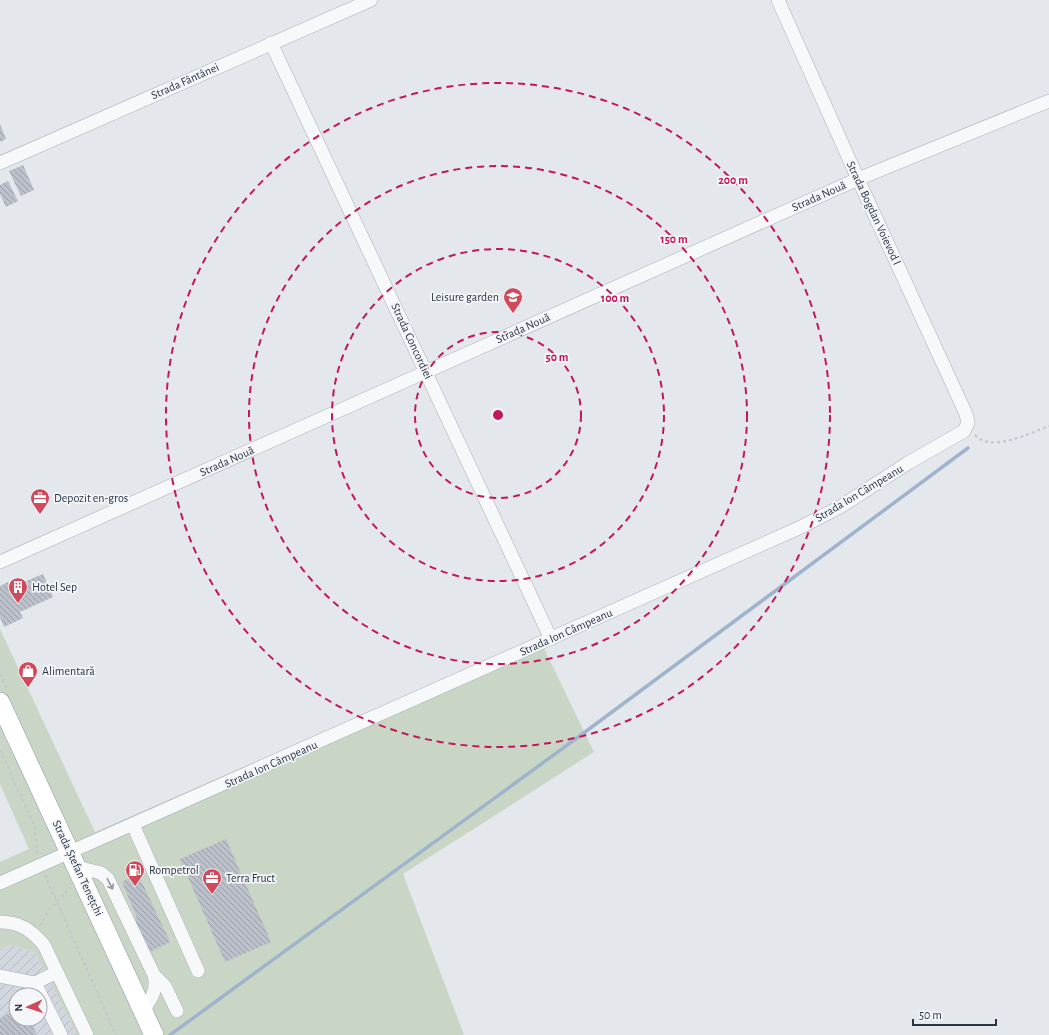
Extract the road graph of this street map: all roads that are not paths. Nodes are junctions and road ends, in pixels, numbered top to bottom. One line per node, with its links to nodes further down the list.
1 (371, 0): 3 (street, Strada Fântânei)
2 (778, 0): 6 (street, Strada Bogdan Voievod I)
3 (271, 43): 5 (street, Strada Fântânei); 7 (street, Strada Concordiei)
4 (1049, 101): 6 (street, Strada Nouă)
5 (0, 164)
6 (858, 179): 7 (street, Strada Nouă); 8 (street, Strada Bogdan Voievod I)
7 (426, 371): 9 (street, Strada Nouă); 10 (street, Strada Concordiei)
8 (968, 426): 10 (street, Strada Ion Câmpeanu)
9 (0, 562)
10 (551, 639): 12 (street, Strada Ion Câmpeanu)
11 (0, 702): 13 (highway, Strada Ștefan Tenețchi)
12 (132, 825): 13 (street, Strada Ion Câmpeanu); 16 (street)
13 (76, 865): 14 (street, Strada Ion Câmpeanu); 18 (street, one-way to 18); 21 (highway, Strada Ștefan Tenețchi)
14 (0, 883)
15 (0, 922): 17 (street)
16 (198, 971)
17 (57, 972): 20 (street); 24 (street)
18 (154, 975): 21 (street); 22 (street)
19 (0, 976): 20 (street)
20 (35, 983): 23 (street)
21 (143, 1011): 25 (highway, Strada Ștefan Tenețchi)
22 (177, 1011)
23 (62, 1035)
24 (87, 1035)
25 (154, 1035)

